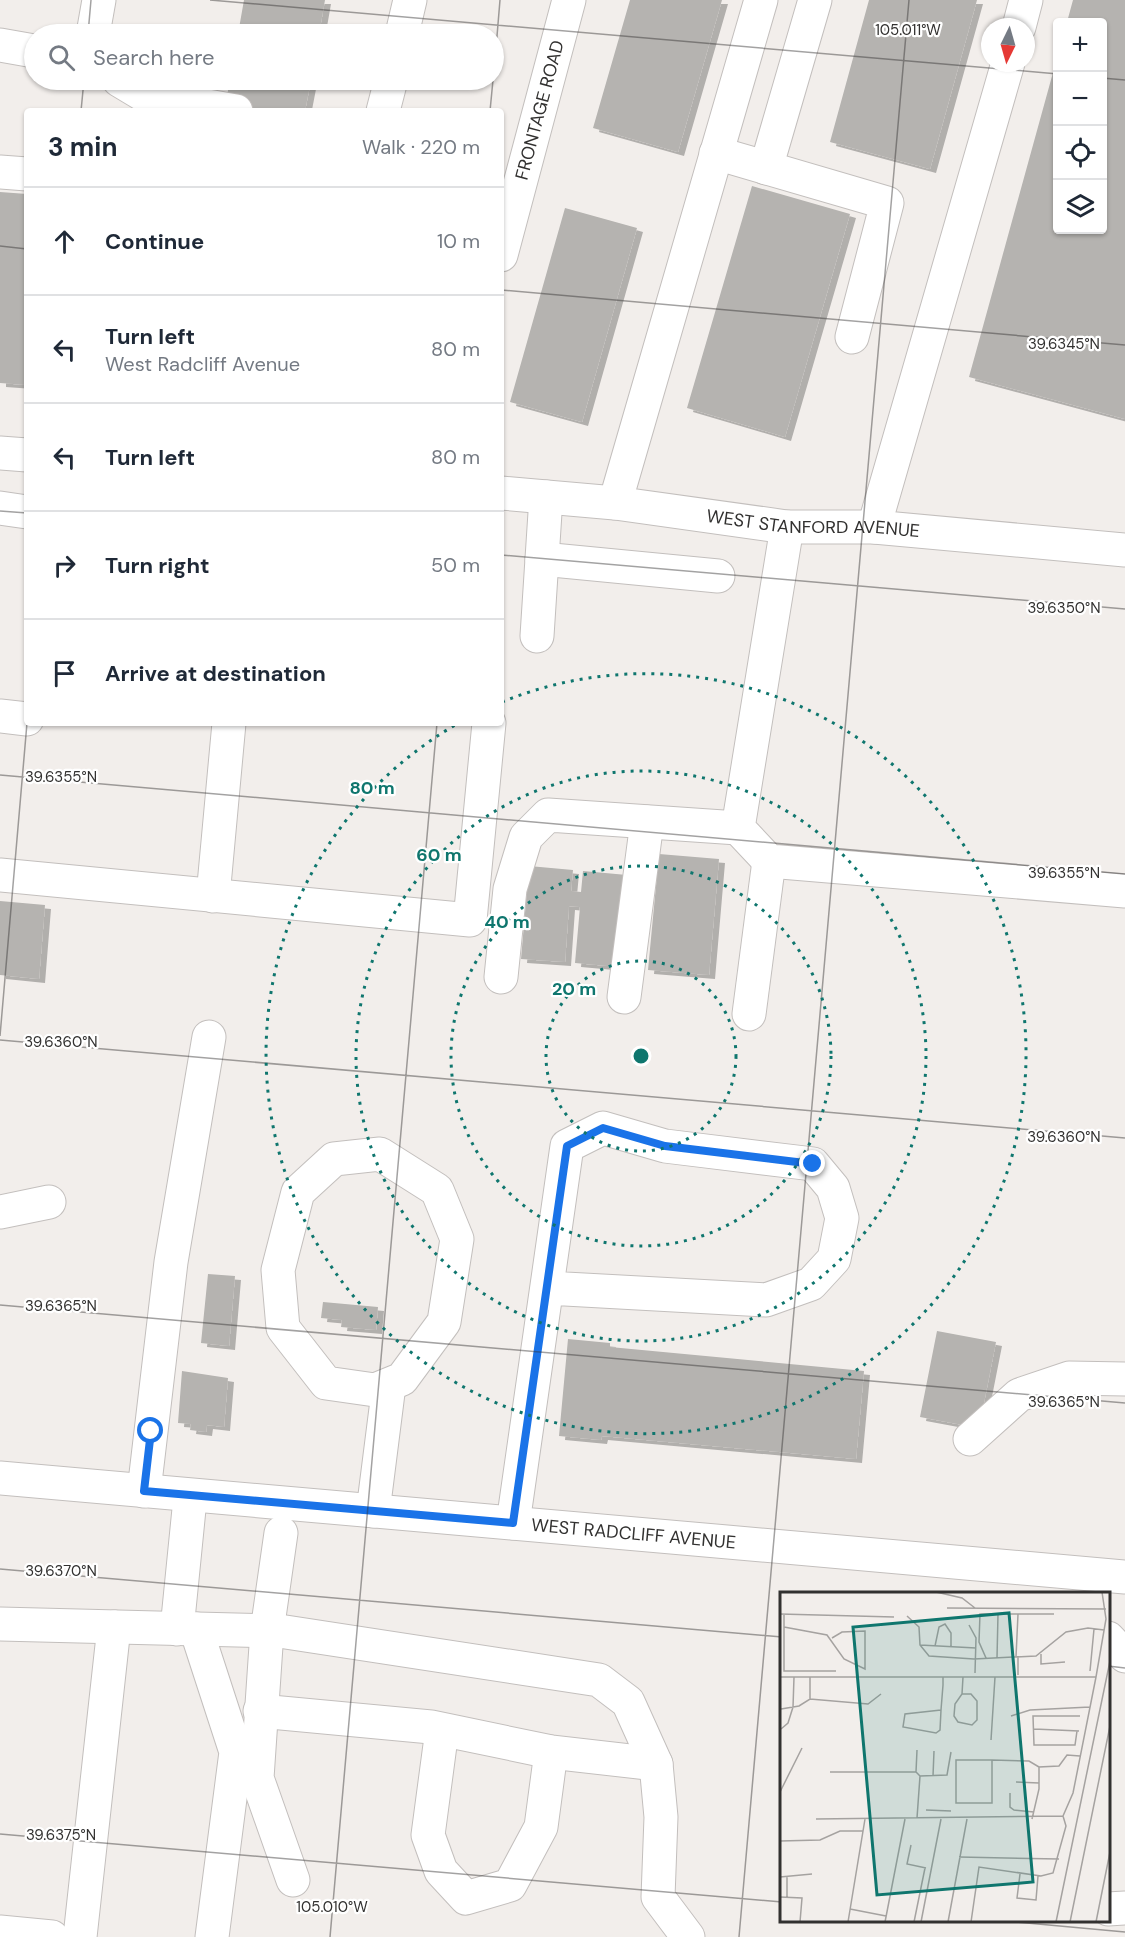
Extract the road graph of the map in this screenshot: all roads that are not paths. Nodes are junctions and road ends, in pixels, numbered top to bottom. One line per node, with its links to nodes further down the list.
1 (99, 0): 8 (street)
2 (410, 0): 9 (street)
3 (569, 0): 21 (street, FRONTAGE ROAD)
4 (761, 0): 17 (street)
5 (815, 0): 18 (street)
6 (1026, 0): 7 (street)
7 (1021, 18)
8 (95, 24)
9 (404, 24)
10 (0, 45): 11 (street)
11 (24, 49)
12 (1005, 72): 31 (street)
13 (136, 90): 15 (street)
14 (388, 90): 16 (street)
15 (219, 108)
16 (384, 108)
17 (716, 153): 18 (street); 27 (street)
18 (766, 168): 22 (street)
19 (0, 172): 20 (street)
20 (24, 174)
21 (506, 219)
22 (852, 337)
23 (0, 453): 24 (street)
24 (24, 455)
25 (504, 493): 26 (street, WEST STANFORD AVENUE)
26 (546, 497): 27 (street, WEST STANFORD AVENUE); 33 (street)
27 (615, 503): 30 (street, WEST STANFORD AVENUE)
28 (0, 508): 29 (street)
29 (24, 512)
30 (787, 527): 31 (street, WEST STANFORD AVENUE); 41 (street)
31 (874, 527): 32 (street, WEST STANFORD AVENUE)
32 (1125, 550)
33 (542, 559): 34 (street); 35 (street)
34 (718, 576)
35 (537, 636)
36 (0, 716): 37 (street)
37 (24, 719)
38 (229, 726): 45 (street)
39 (489, 726): 45 (street)
40 (647, 822): 41 (street); 46 (street); 47 (street)
41 (738, 828): 42 (street)
42 (769, 861): 44 (street); 48 (street)
43 (0, 875): 45 (street)
44 (1125, 891)
45 (213, 896)
46 (501, 977)
47 (624, 997)
48 (749, 1014)
49 (209, 1037): 57 (street)
50 (49, 1203): 51 (street)
51 (0, 1212)
52 (547, 1288): 52 (street); 60 (street)
53 (1125, 1379): 55 (street)
54 (389, 1385): 54 (street); 59 (street)
55 (970, 1439)
56 (0, 1478): 57 (street, WEST RADCLIFF AVENUE)
57 (144, 1491): 59 (street, WEST RADCLIFF AVENUE)
58 (189, 1509): 65 (street)
59 (373, 1511): 60 (street, WEST RADCLIFF AVENUE)
60 (513, 1523): 62 (street, WEST RADCLIFF AVENUE)
61 (280, 1533): 66 (street)
62 (1125, 1576)
63 (0, 1624): 64 (street)
64 (114, 1627): 65 (street); 78 (street)
65 (187, 1629): 66 (street); 79 (street)
66 (267, 1631): 69 (street); 72 (street)
67 (1110, 1640): 68 (street)
68 (1125, 1656)
69 (260, 1712): 70 (street); 73 (street)
70 (442, 1730): 71 (street); 71 (street)
71 (551, 1752): 72 (street)
72 (656, 1764): 80 (street)
73 (293, 1880)
74 (1125, 1908): 75 (street)
75 (1110, 1909)
76 (0, 1932): 77 (street)
77 (52, 1937)
78 (80, 1937)
79 (212, 1937)
80 (688, 1937)

